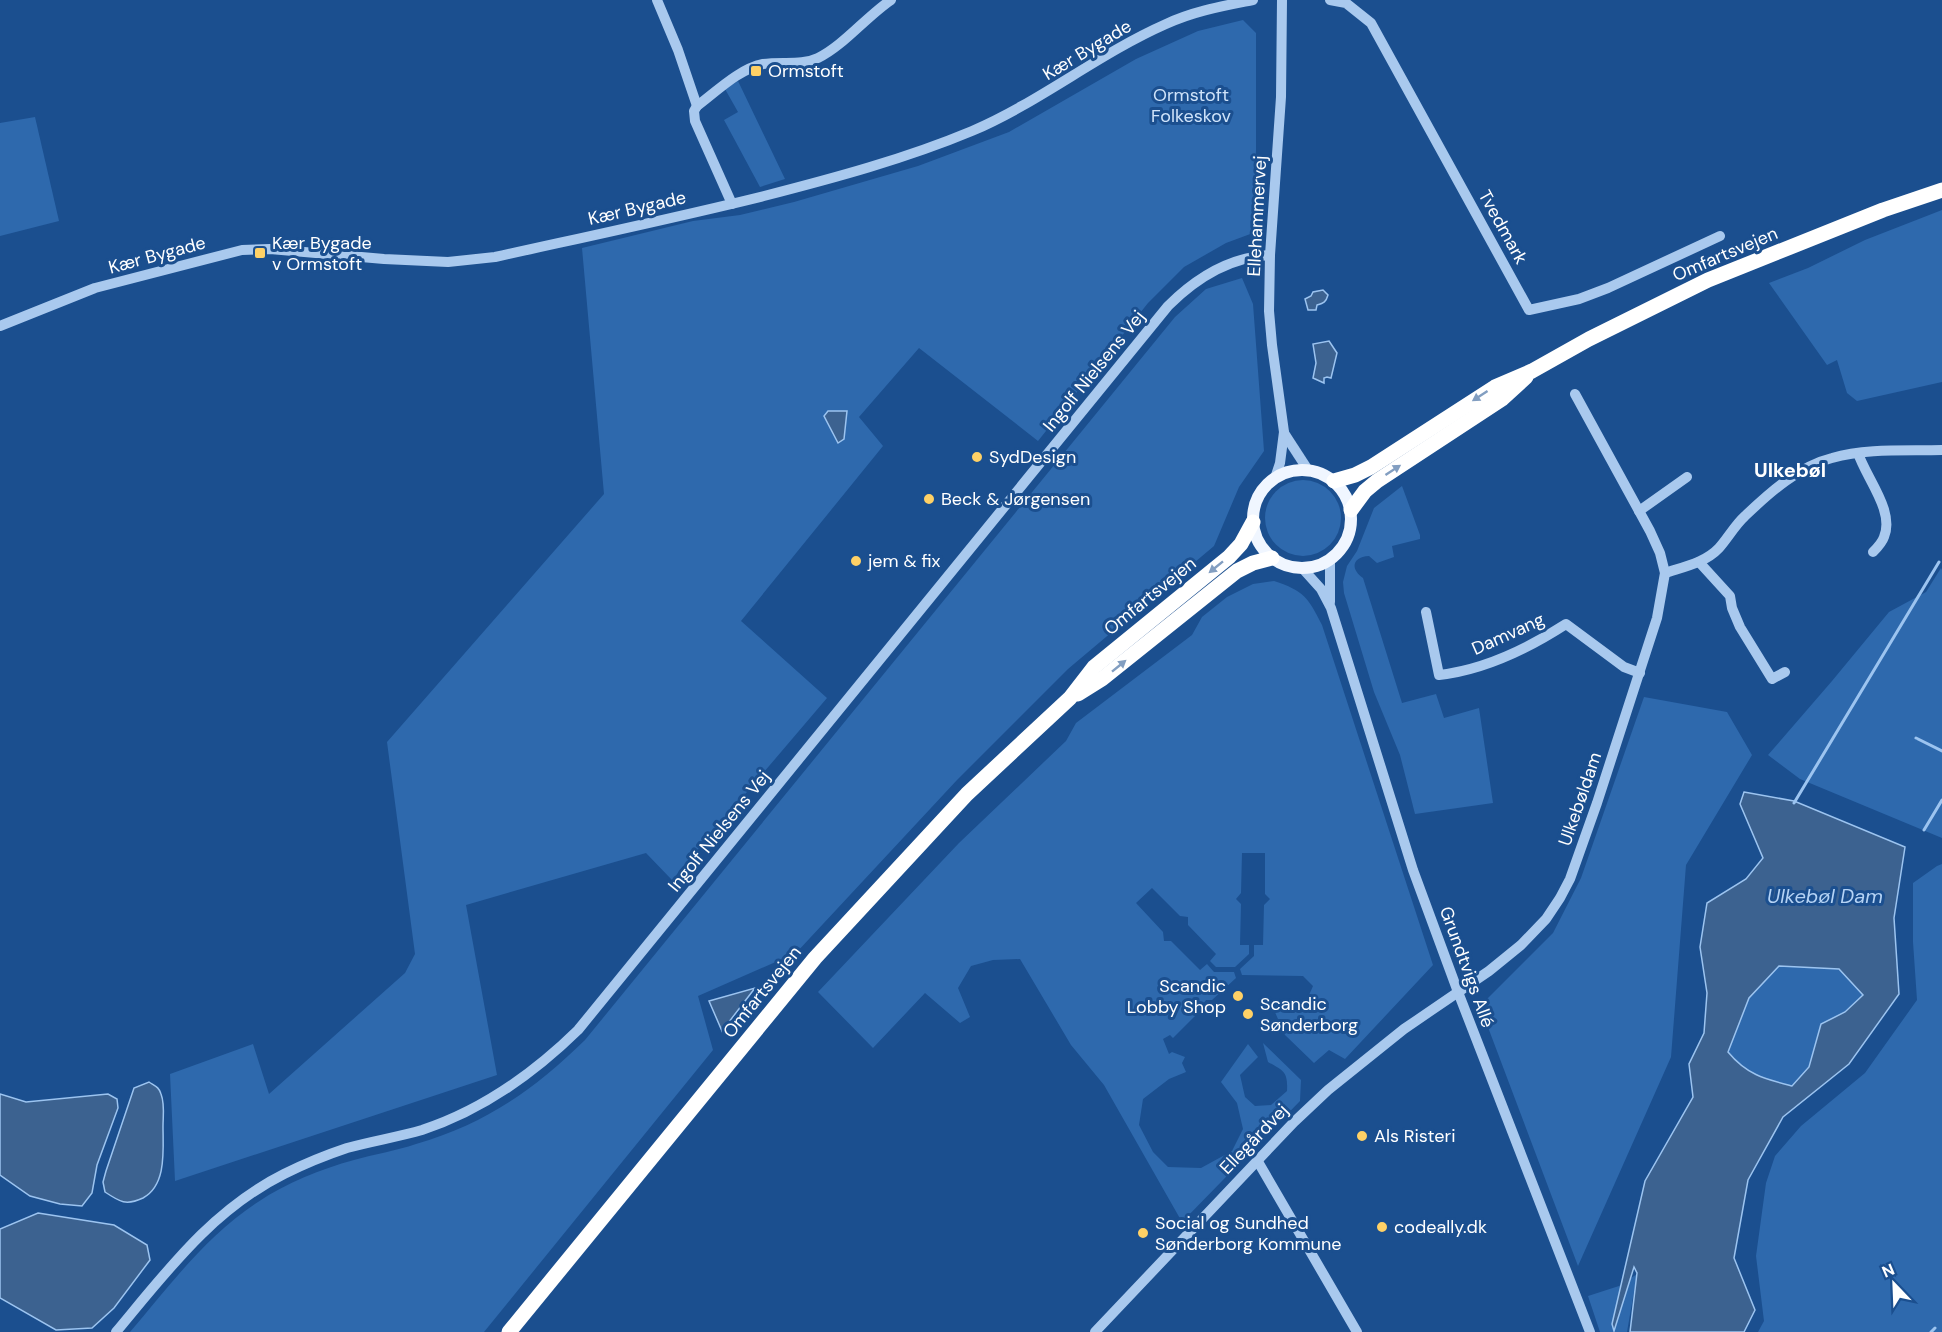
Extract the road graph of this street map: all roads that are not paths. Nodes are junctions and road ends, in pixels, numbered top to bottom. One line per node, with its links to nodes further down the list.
1 (657, 0): 6 (street)
2 (891, 0): 6 (street)
3 (1253, 0): 8 (street, Kær Bygade)
4 (1282, 0): 10 (street, Ellehammervej)
5 (1330, 0): 9 (street, Tvedmark)
6 (697, 106): 8 (street)
7 (1942, 190): 12 (highway, Omfartsvejen)
8 (732, 204): 11 (street, Kær Bygade)
9 (1720, 236)
10 (1270, 255): 14 (street, Ellehammervej); 37 (street, Ingolf Nielsens Vej)
11 (0, 326)
12 (1532, 371): 20 (highway, Omfartsvejen, one-way to 20); 21 (highway, Omfartsvejen, one-way to 12)
13 (1575, 394): 22 (street, Ulkebøldam)
14 (1284, 432): 17 (street, Ellehammervej); 19 (street, Ellehammervej)
15 (1942, 450): 16 (street)
16 (1858, 453): 24 (street); 27 (street)
17 (1308, 470): 19 (main road); 20 (main road)
18 (1687, 477): 22 (street)
19 (1275, 478): 23 (main road)
20 (1334, 481): 21 (main road)
21 (1351, 510): 26 (main road)
22 (1639, 511): 29 (street, Ulkebøldam)
23 (1253, 522): 25 (main road); 34 (highway, Omfartsvejen, one-way to 34)
24 (1873, 552)
25 (1272, 558): 28 (main road); 34 (highway, Omfartsvejen, one-way to 25)
26 (1330, 560): 28 (main road); 30 (street, Grundtvigs Allé)
27 (1699, 562): 29 (street); 32 (street)
28 (1303, 569): 30 (street, Grundtvigs Allé)
29 (1665, 573): 33 (street, Ulkebøldam)
30 (1331, 608): 35 (street, Grundtvigs Allé)
31 (1426, 612): 33 (street, Damvang)
32 (1785, 672)
33 (1640, 673): 35 (street, Ulkebøldam)
34 (1070, 698): 38 (highway, Omfartsvejen)
35 (1458, 992): 36 (street, Ellegårdvej); 41 (street, Grundtvigs Allé)
36 (1257, 1160): 39 (street, Ellegårdvej); 40 (street)
37 (117, 1332)
38 (509, 1332)
39 (1095, 1332)
40 (1357, 1332)
41 (1590, 1332)

